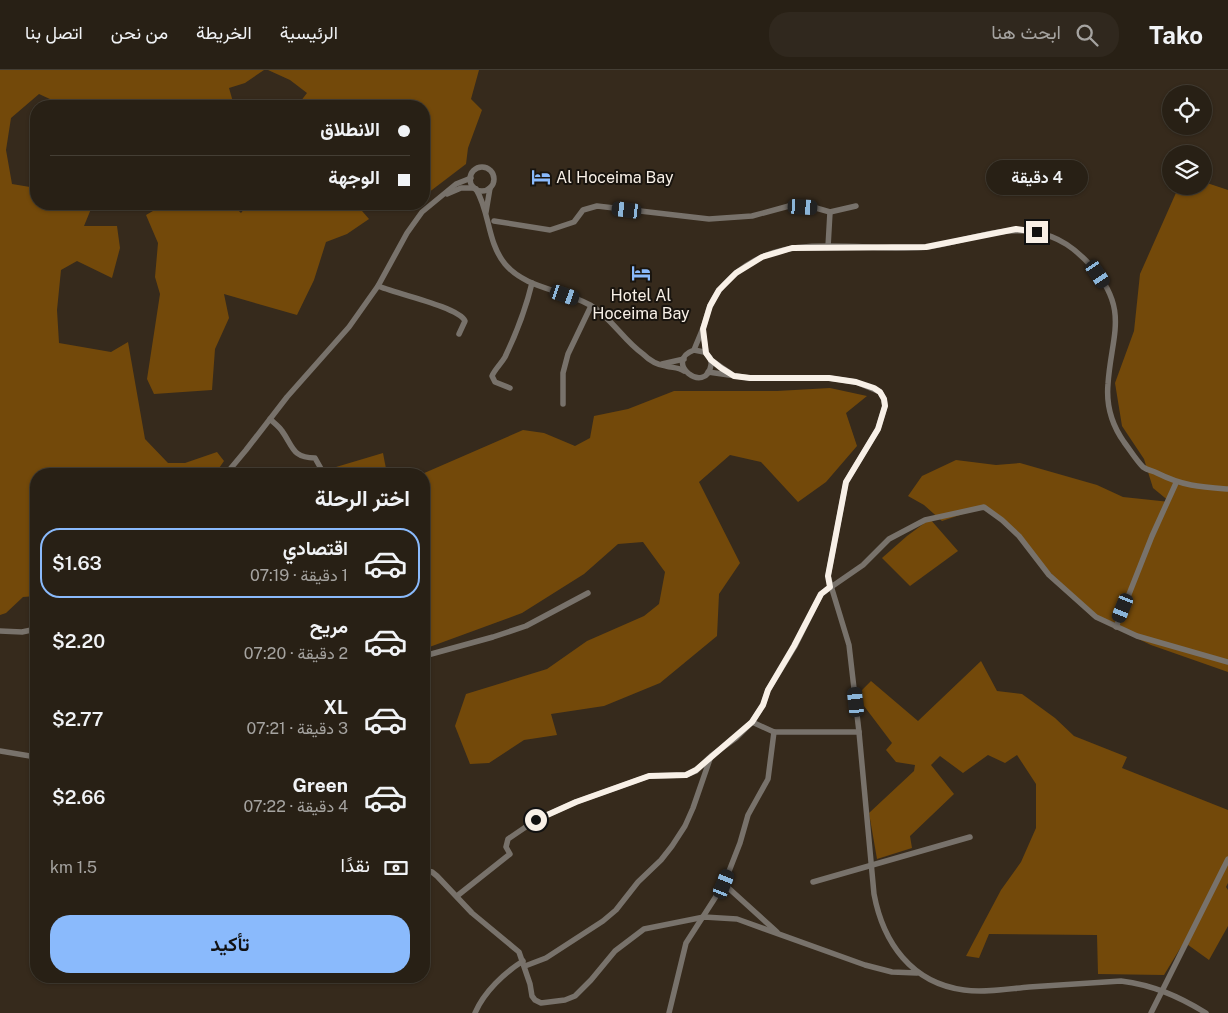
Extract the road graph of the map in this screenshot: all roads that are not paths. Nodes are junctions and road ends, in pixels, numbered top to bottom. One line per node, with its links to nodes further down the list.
1 (471, 178): 2 (street); 3 (street); 4 (street)
2 (490, 188): 3 (street); 9 (street)
3 (475, 189): 4 (street); 9 (street)
4 (441, 196): 5 (street)
5 (430, 204)
6 (856, 206): 8 (street)
7 (424, 210): 13 (street)
8 (830, 212): 10 (street); 11 (street)
9 (486, 214): 12 (street)
10 (494, 221)
11 (828, 247): 15 (street); 30 (street)
12 (532, 283): 14 (street); 25 (street)
13 (378, 286): 16 (street); 27 (street)
14 (591, 306): 21 (street); 26 (street)
15 (703, 329): 17 (street); 18 (street)
16 (459, 334)
17 (694, 350): 18 (street); 19 (street)
18 (706, 353): 20 (street)
19 (684, 359): 21 (street); 22 (street)
20 (711, 360): 23 (street); 24 (street)
21 (660, 364): 22 (street)
22 (686, 372): 23 (street)
23 (708, 372): 24 (street)
24 (734, 376): 32 (street)
25 (510, 388)
26 (563, 404)
27 (270, 419): 28 (street); 29 (street)
28 (231, 468)
29 (321, 468)
30 (1176, 482): 31 (street); 34 (street)
31 (1228, 489)
32 (830, 587): 34 (street); 39 (street); 41 (street)
33 (588, 593): 37 (street)
34 (1116, 627): 38 (street)
35 (30, 630): 36 (street)
36 (0, 631)
37 (430, 654)
38 (1228, 662)
39 (752, 722): 40 (street); 44 (street)
40 (774, 732): 41 (street); 50 (street)
41 (859, 732): 47 (street)
42 (0, 751): 43 (street)
43 (30, 756)
44 (711, 756): 51 (street); 54 (street)
45 (970, 837): 47 (street)
46 (1228, 859): 56 (street)
47 (871, 866): 49 (street); 55 (street)
48 (430, 872): 51 (street)
49 (813, 882)
50 (724, 884): 52 (street); 53 (street)
51 (457, 896): 54 (street)
52 (704, 917): 53 (street); 54 (street); 58 (street)
53 (781, 935): 55 (street)
54 (524, 964): 57 (street)
55 (917, 973): 56 (street)
56 (1163, 990): 59 (street); 60 (street)
57 (475, 1013)
58 (669, 1013)
59 (1151, 1013)
60 (1206, 1013)

